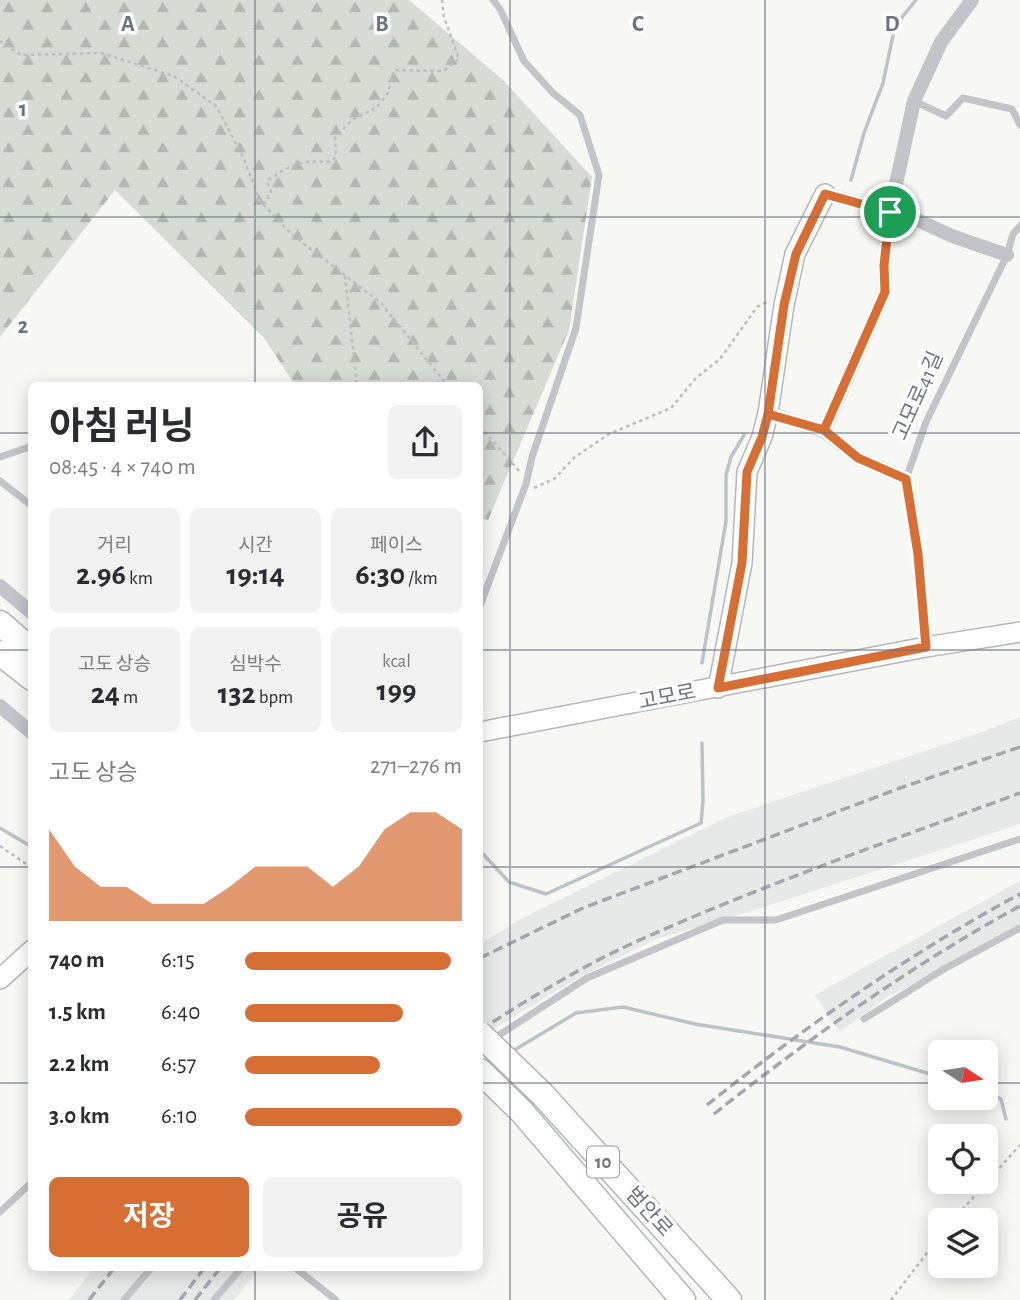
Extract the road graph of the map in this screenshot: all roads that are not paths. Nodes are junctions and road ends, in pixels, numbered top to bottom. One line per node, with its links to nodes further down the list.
1 (493, 0): 17 (lane)
2 (972, 0): 3 (street)
3 (914, 101): 4 (lane); 6 (street)
4 (1020, 125)
5 (825, 194): 6 (street); 9 (main road)
6 (890, 212): 8 (street); 10 (street)
7 (1020, 226): 8 (lane, 고모로41길)
8 (1007, 255): 13 (lane, 고모로41길)
9 (768, 414): 10 (street); 25 (main road)
10 (824, 430): 13 (street)
11 (28, 447): 12 (lane)
12 (0, 457)
13 (906, 479): 22 (lane, 고모로41길)
14 (0, 481): 15 (lane)
15 (28, 503)
16 (0, 586): 18 (street)
17 (483, 598)
18 (28, 610)
19 (0, 623): 21 (highway)
20 (1020, 632): 22 (main road, 고모로)
21 (28, 647)
22 (926, 647): 25 (main road, 고모로)
23 (0, 653): 24 (highway)
24 (28, 675)
25 (718, 688): 28 (main road, 고모로)
26 (0, 706): 27 (street)
27 (28, 730)
28 (483, 731)
29 (1020, 839): 35 (lane)
30 (1020, 928): 33 (lane)
31 (28, 954): 32 (main road)
32 (0, 979)
33 (864, 1019)
34 (483, 1037): 46 (highway, 범안로 / 10, bridge)
35 (483, 1047)
36 (483, 1073): 45 (highway, 범안로 / 10)
37 (28, 1185): 38 (lane)
38 (0, 1212)
39 (149, 1271): 42 (lane)
40 (239, 1271): 43 (lane)
41 (299, 1271): 44 (lane)
42 (124, 1300)
43 (214, 1300)
44 (337, 1300)
45 (683, 1300)
46 (729, 1300)

